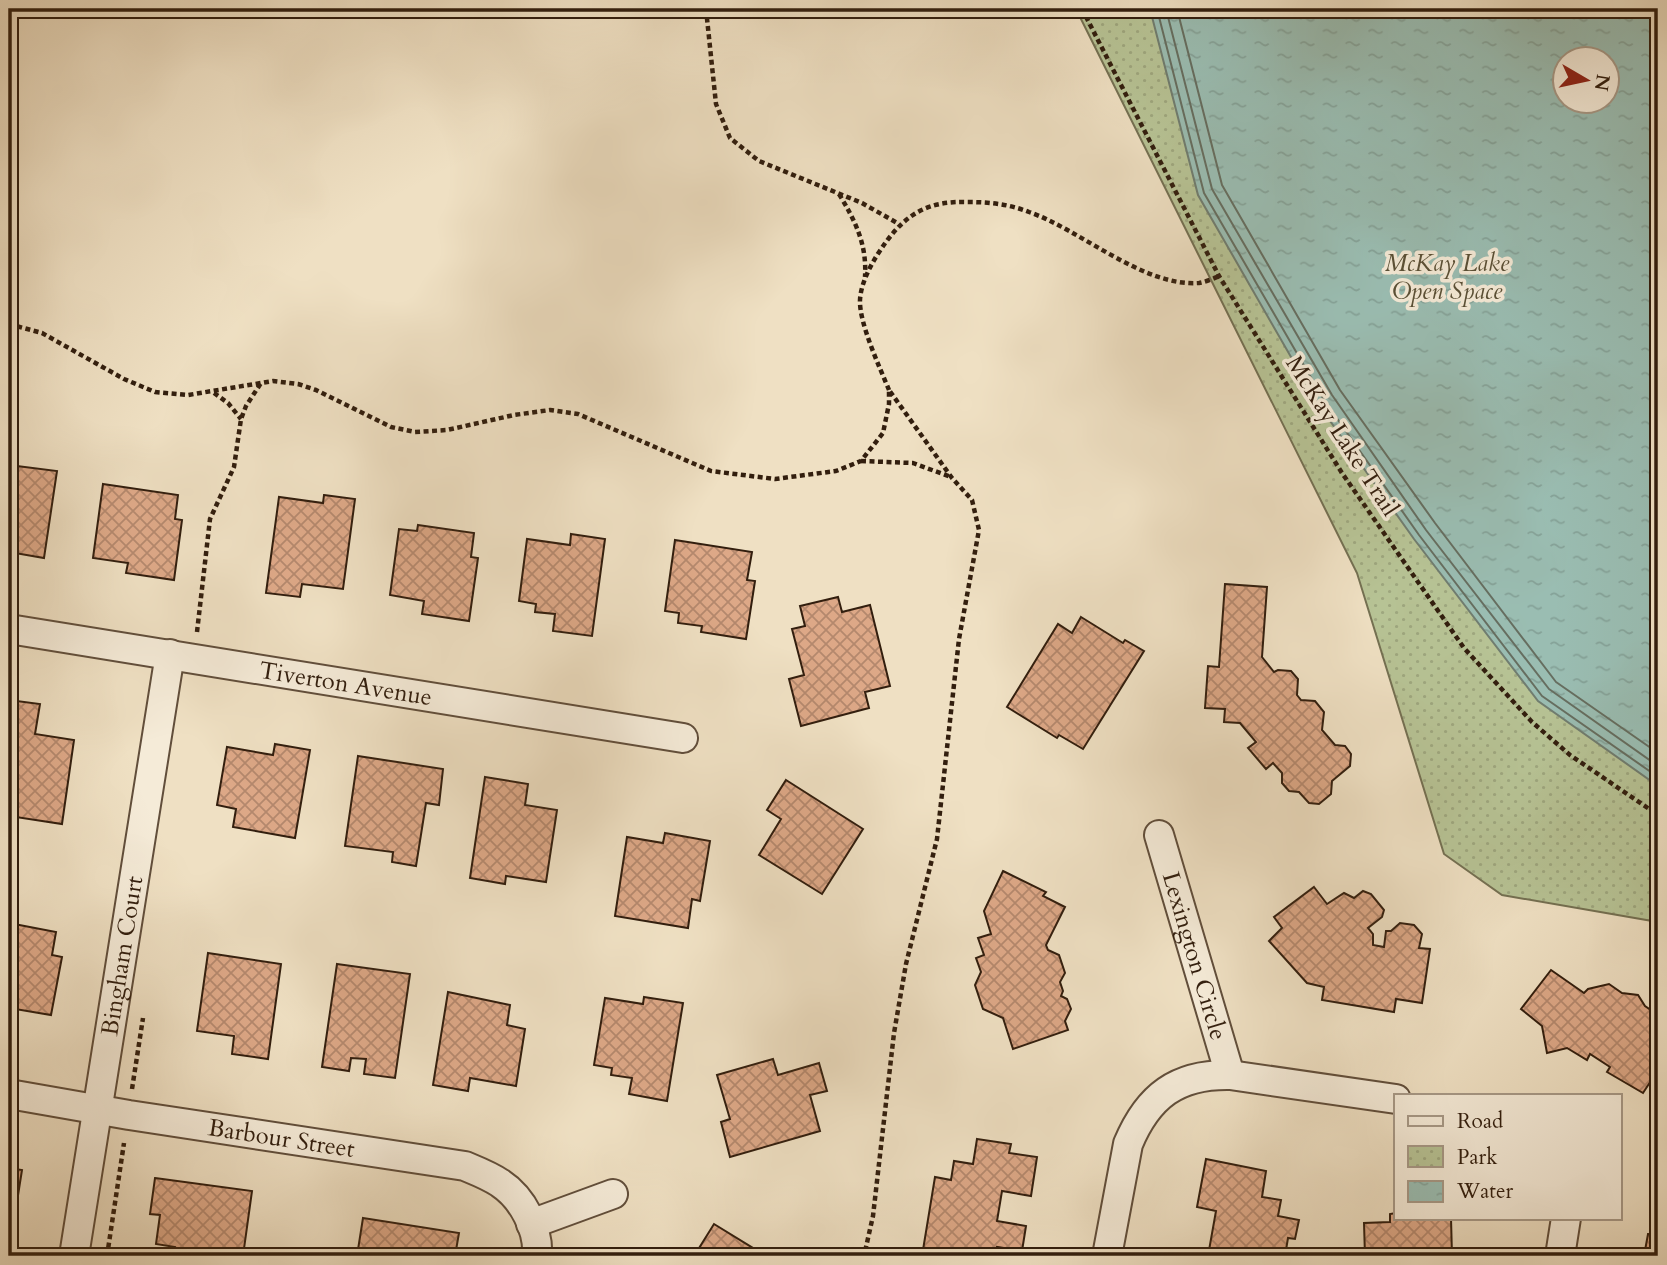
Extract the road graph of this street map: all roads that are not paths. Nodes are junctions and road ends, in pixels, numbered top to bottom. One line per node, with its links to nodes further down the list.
1 (9, 629): 2 (street, Tiverton Avenue)
2 (170, 654): 3 (street, Tiverton Avenue); 8 (street, Bingham Court)
3 (683, 738)
4 (1159, 835): 5 (street, Lexington Circle)
5 (1230, 1075): 7 (street, Lexington Circle); 14 (street, Lexington Circle)
6 (9, 1094): 8 (street, Barbour Street)
7 (1394, 1099)
8 (96, 1109): 11 (street, Barbour Street); 12 (street, Bingham Court)
9 (613, 1194): 11 (street)
10 (1566, 1220): 15 (street)
11 (531, 1224): 13 (street)
12 (74, 1256)
13 (537, 1256)
14 (1107, 1256)
15 (1560, 1256)

